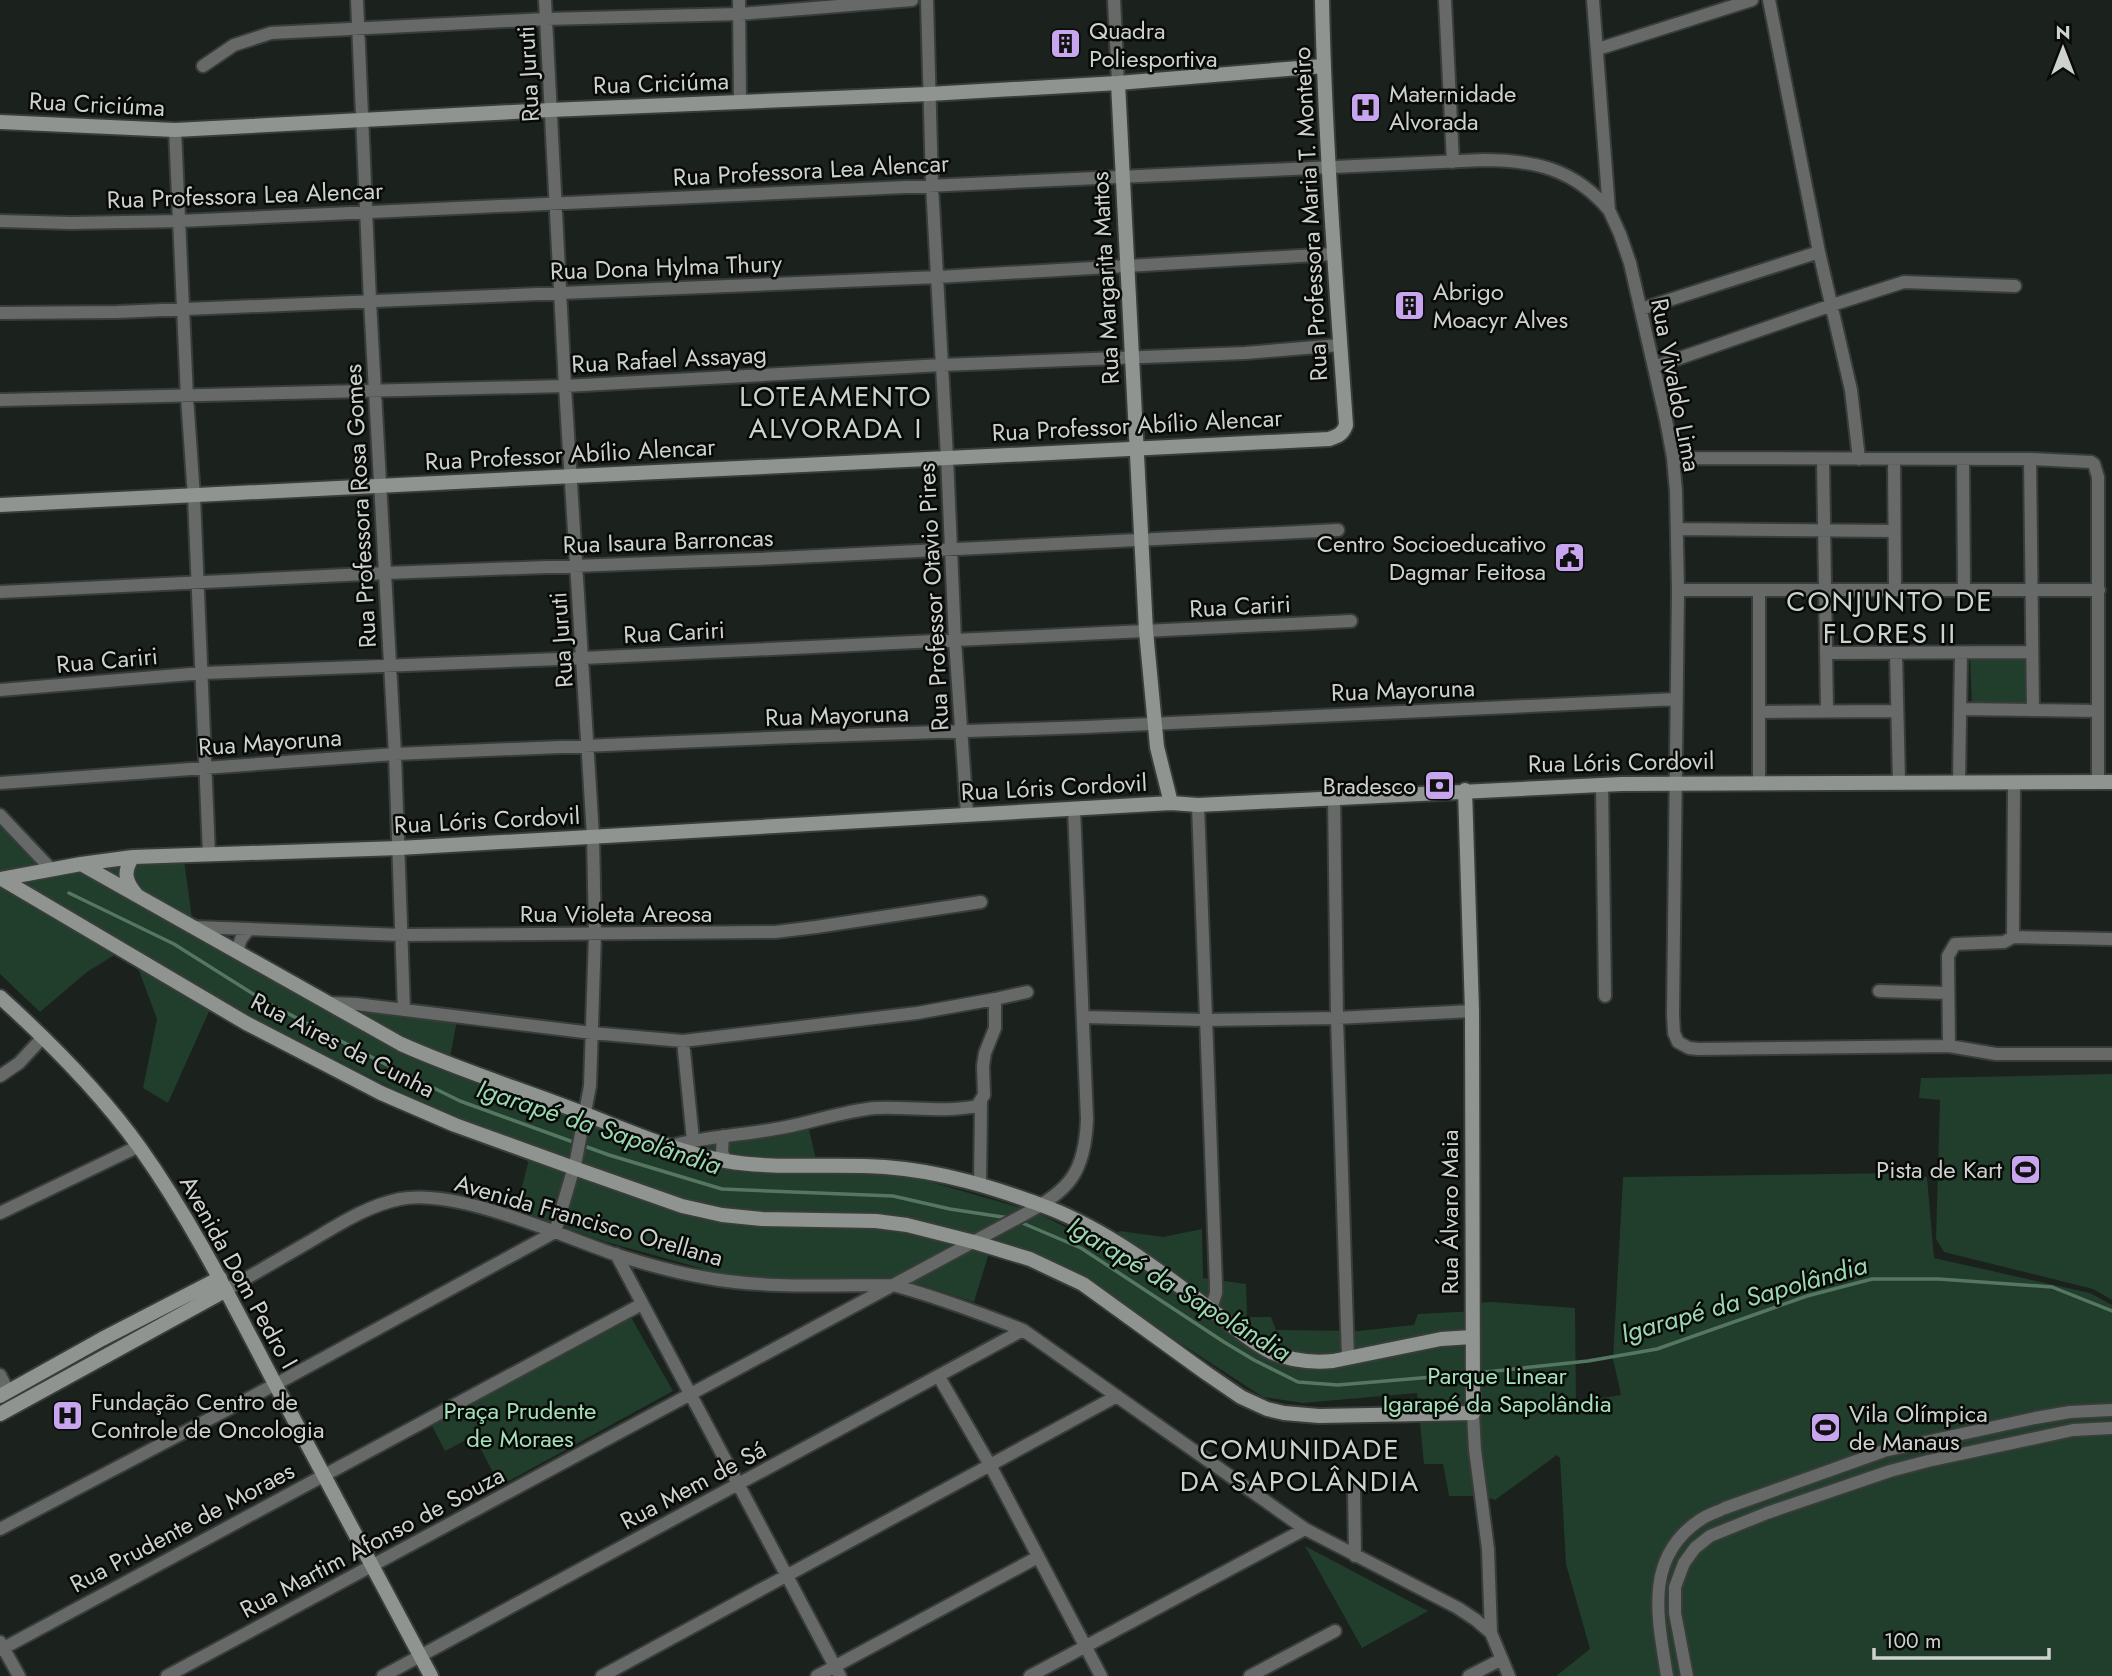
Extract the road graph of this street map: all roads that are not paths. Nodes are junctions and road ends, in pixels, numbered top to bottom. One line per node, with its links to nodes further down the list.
1 (357, 0): 14 (street, Rua Professora Rosa Gomes)
2 (545, 0): 13 (street, Rua Juruti)
3 (739, 0): 12 (street)
4 (912, 0): 12 (street)
5 (927, 0): 19 (street, Rua Professor Otavio Pires)
6 (1114, 0): 18 (street, Rua Margarita Mattos)
7 (1322, 0): 17 (street, Rua Professora Maria T. Monteiro)
8 (1445, 0): 25 (street)
9 (1593, 0): 15 (street, Rua Vivaldo Lima)
10 (1752, 0): 15 (street)
11 (1769, 0): 34 (street)
12 (740, 14): 13 (street); 20 (street)
13 (547, 19): 14 (street); 21 (street, Rua Juruti)
14 (359, 27): 16 (street); 22 (street, Rua Professora Rosa Gomes)
15 (1598, 48): 30 (street, Rua Vivaldo Lima)
16 (203, 66)
17 (1323, 66): 18 (street, Rua Criciúma); 26 (street, Rua Professora Maria T. Monteiro)
18 (1118, 83): 19 (street, Rua Criciúma); 27 (street, Rua Margarita Mattos)
19 (929, 94): 20 (street, Rua Criciúma); 28 (street, Rua Professor Otavio Pires)
20 (740, 102): 21 (street, Rua Criciúma)
21 (550, 110): 22 (street, Rua Criciúma); 29 (street, Rua Juruti)
22 (363, 120): 24 (street, Rua Criciúma); 31 (street, Rua Professora Rosa Gomes)
23 (0, 122): 24 (street, Rua Criciúma)
24 (175, 130): 33 (street)
25 (1453, 162): 26 (street, Rua Professora Lea Alencar); 30 (street, Rua Professora Lea Alencar)
26 (1328, 166): 27 (street, Rua Professora Lea Alencar); 35 (street, Rua Professora Maria T. Monteiro)
27 (1122, 177): 28 (street, Rua Professora Lea Alencar); 36 (street, Rua Margarita Mattos)
28 (932, 186): 29 (street, Rua Professora Lea Alencar); 37 (street, Rua Professor Otavio Pires)
29 (556, 202): 31 (street, Rua Professora Lea Alencar); 39 (street, Rua Juruti)
30 (1609, 210): 43 (street, Rua Vivaldo Lima)
31 (366, 211): 33 (street, Rua Professora Lea Alencar); 40 (street, Rua Professora Rosa Gomes)
32 (0, 221): 33 (street, Rua Professora Lea Alencar)
33 (180, 221): 42 (street)
34 (1819, 252): 41 (street); 43 (street)
35 (1334, 254): 36 (street, Rua Dona Hylma Thury); 45 (street, Rua Professora Maria T. Monteiro)
36 (1126, 265): 37 (street, Rua Dona Hylma Thury); 46 (street, Rua Margarita Mattos)
37 (938, 276): 39 (street, Rua Dona Hylma Thury); 47 (street, Rua Professor Otavio Pires)
38 (2015, 286): 41 (street)
39 (560, 292): 40 (street, Rua Dona Hylma Thury); 49 (street, Rua Juruti)
40 (370, 301): 42 (street, Rua Dona Hylma Thury); 50 (street, Rua Professora Rosa Gomes)
41 (1832, 305): 48 (street); 58 (street)
42 (184, 309): 44 (street, Rua Dona Hylma Thury); 51 (street)
43 (1641, 309): 48 (street, Rua Vivaldo Lima)
44 (0, 313)
45 (1340, 345): 46 (street, Rua Rafael Assayag); 53 (street, Rua Professora Maria T. Monteiro)
46 (1132, 358): 47 (street, Rua Rafael Assayag); 54 (street, Rua Margarita Mattos)
47 (942, 365): 49 (street, Rua Rafael Assayag); 55 (street, Rua Professor Otavio Pires)
48 (1654, 368): 56 (street, Rua Vivaldo Lima)
49 (565, 386): 50 (street, Rua Rafael Assayag); 62 (street, Rua Juruti)
50 (375, 392): 51 (street, Rua Rafael Assayag); 63 (street, Rua Professora Rosa Gomes)
51 (187, 397): 52 (street, Rua Rafael Assayag); 64 (street)
52 (0, 400)
53 (1346, 425): 54 (street, Rua Professor Abílio Alencar)
54 (1138, 449): 55 (street, Rua Professor Abílio Alencar); 70 (street, Rua Margarita Mattos)
55 (947, 457): 62 (street, Rua Professor Abílio Alencar); 71 (street, Rua Professor Otavio Pires)
56 (1673, 458): 57 (street); 66 (street, Rua Vivaldo Lima)
57 (1823, 460): 58 (street); 68 (street)
58 (1858, 460): 59 (street)
59 (1894, 460): 60 (street); 69 (street)
60 (1962, 460): 61 (street); 76 (street)
61 (2030, 460): 77 (street); 81 (street)
62 (572, 476): 63 (street, Rua Professor Abílio Alencar); 72 (street, Rua Juruti)
63 (382, 486): 64 (street, Rua Professor Abílio Alencar); 73 (street, Rua Professora Rosa Gomes)
64 (194, 497): 65 (street, Rua Professor Abílio Alencar); 74 (street)
65 (0, 505)
66 (1678, 529): 68 (street); 78 (street, Rua Vivaldo Lima)
67 (1338, 530): 70 (street, Rua Isaura Barroncas)
68 (1825, 531): 69 (street); 80 (street)
69 (1895, 531): 75 (street)
70 (1141, 538): 71 (street, Rua Isaura Barroncas); 84 (street, Rua Margarita Mattos)
71 (951, 549): 72 (street, Rua Isaura Barroncas); 85 (street, Rua Professor Otavio Pires)
72 (577, 565): 73 (street, Rua Isaura Barroncas); 90 (street, Rua Juruti)
73 (386, 573): 74 (street, Rua Isaura Barroncas); 91 (street, Rua Professora Rosa Gomes)
74 (197, 583): 82 (street, Rua Isaura Barroncas); 92 (street)
75 (1895, 589): 76 (street); 80 (street)
76 (1964, 589): 77 (street)
77 (2032, 589): 81 (street); 86 (street)
78 (1678, 590): 79 (street); 94 (street, Rua Vivaldo Lima)
79 (1759, 590): 80 (street); 100 (street)
80 (1825, 590): 87 (street)
81 (2099, 590): 99 (street)
82 (0, 592)
83 (1350, 621): 84 (street, Rua Cariri)
84 (1146, 631): 85 (street, Rua Cariri); 101 (street, Rua Margarita Mattos)
85 (954, 641): 90 (street, Rua Cariri); 102 (street, Rua Professor Otavio Pires)
86 (2032, 652): 89 (street); 96 (street)
87 (1826, 653): 88 (street); 97 (street)
88 (1896, 653): 89 (street); 98 (street)
89 (1961, 653): 95 (street)
90 (583, 658): 91 (street, Rua Cariri); 103 (street, Rua Juruti)
91 (390, 666): 92 (street, Rua Cariri); 104 (street, Rua Professora Rosa Gomes)
92 (203, 673): 93 (street, Rua Cariri); 105 (street)
93 (0, 690)
94 (1676, 699): 101 (street, Rua Mayoruna); 111 (street, Rua Vivaldo Lima)
95 (1961, 709): 96 (street); 107 (street)
96 (2032, 709): 99 (street)
97 (1827, 710): 98 (street); 100 (street)
98 (1897, 711): 106 (street)
99 (2098, 711): 109 (street)
100 (1760, 712): 112 (street)
101 (1154, 723): 102 (street, Rua Mayoruna); 116 (street, Rua Margarita Mattos)
102 (960, 731): 103 (street, Rua Mayoruna); 119 (street, Rua Professor Otavio Pires)
103 (588, 747): 104 (street, Rua Mayoruna); 121 (street, Rua Juruti)
104 (395, 754): 105 (street, Rua Mayoruna); 122 (street, Rua Professora Rosa Gomes)
105 (206, 767): 110 (street, Rua Mayoruna); 123 (street)
106 (1899, 782): 107 (street, Rua Lóris Cordovil); 112 (street, Rua Lóris Cordovil)
107 (1959, 782): 108 (street, Rua Lóris Cordovil)
108 (2014, 782): 109 (street, Rua Lóris Cordovil); 134 (street)
109 (2105, 782)
110 (0, 783)
111 (1676, 783): 112 (street, Rua Lóris Cordovil); 113 (street, Rua Lóris Cordovil); 152 (street, Rua Vivaldo Lima)
112 (1759, 783)
113 (1602, 784): 114 (street, Rua Lóris Cordovil); 140 (street)
114 (1465, 790): 115 (street, Rua Lóris Cordovil); 145 (street, Rua Álvaro Maia)
115 (1334, 797): 117 (street, Rua Lóris Cordovil); 147 (street)
116 (1171, 803): 117 (street, Rua Lóris Cordovil); 118 (street, Rua Lóris Cordovil)
117 (1198, 805): 148 (street)
118 (1074, 809): 119 (street, Rua Lóris Cordovil); 146 (street, Rua Martim Afonso de Souza)
119 (967, 814): 121 (street, Rua Lóris Cordovil)
120 (0, 815): 126 (street)
121 (593, 836): 122 (street, Rua Lóris Cordovil); 132 (street, Rua Juruti)
122 (399, 848): 123 (street, Rua Lóris Cordovil); 133 (street, Rua Professora Rosa Gomes)
123 (209, 854): 124 (street, Rua Lóris Cordovil)
124 (133, 858): 125 (street, Rua Lóris Cordovil); 128 (street)
125 (81, 864): 126 (street, Rua Lóris Cordovil); 128 (street, Rua Aires da Cunha)
126 (51, 869): 127 (street, Rua Lóris Cordovil)
127 (1, 879): 162 (street, Rua Aires da Cunha)
128 (136, 895): 130 (street, Rua Aires da Cunha)
129 (981, 902): 132 (street, Rua Violeta Areosa)
130 (195, 927): 131 (street, Rua Violeta Areosa); 136 (street, Rua Aires da Cunha)
131 (249, 929): 133 (street, Rua Violeta Areosa); 136 (street)
132 (596, 934): 133 (street, Rua Violeta Areosa); 149 (street, Rua Juruti)
133 (402, 935): 144 (street, Rua Professora Rosa Gomes)
134 (2013, 937): 135 (street); 139 (street)
135 (2112, 939)
136 (237, 951): 143 (street, Rua Aires da Cunha)
137 (1879, 991): 139 (street)
138 (1027, 992): 142 (street)
139 (1948, 993): 152 (street)
140 (1605, 996)
141 (0, 997): 150 (street, Avenida Dom Pedro I)
142 (995, 999): 151 (street); 155 (street)
143 (329, 1003): 144 (street); 156 (street, Rua Aires da Cunha)
144 (404, 1010): 149 (street)
145 (1472, 1011): 147 (street); 174 (street, Rua Álvaro Maia)
146 (1083, 1017): 148 (street); 164 (street, Rua Martim Afonso de Souza)
147 (1337, 1018): 148 (street); 175 (street)
148 (1205, 1020): 172 (street)
149 (592, 1033): 151 (street); 156 (street, Rua Juruti)
150 (43, 1037): 154 (street); 159 (street, Avenida Dom Pedro I)
151 (683, 1041): 158 (street)
152 (1949, 1046): 153 (street)
153 (2112, 1054)
154 (0, 1076)
155 (981, 1101): 157 (street); 163 (street)
156 (584, 1121): 160 (street, Rua Aires da Cunha); 162 (street, Rua Juruti)
157 (723, 1136): 158 (street); 161 (street)
158 (693, 1140): 160 (street)
159 (139, 1146): 165 (street); 169 (street, Avenida Dom Pedro I)
160 (670, 1146): 161 (street, Rua Aires da Cunha)
161 (726, 1160): 163 (street, Rua Aires da Cunha)
162 (575, 1164): 166 (street, Rua Juruti); 167 (street, Rua Aires da Cunha)
163 (980, 1185): 164 (street, Rua Aires da Cunha)
164 (1041, 1206): 167 (street, Rua Martim Afonso de Souza); 172 (street, Rua Aires da Cunha)
165 (0, 1213)
166 (555, 1232): 168 (street, Avenida Francisco Orellana); 169 (street, Avenida Francisco Orellana); 178 (street)
167 (979, 1239): 170 (street, Rua Martim Afonso de Souza); 184 (street, Rua Aires da Cunha)
168 (616, 1255): 170 (street, Avenida Francisco Orellana); 171 (street)
169 (223, 1284): 178 (street, Avenida Dom Pedro I); 179 (street); 185 (street)
170 (892, 1285): 173 (street, Avenida Francisco Orellana); 180 (street, Rua Martim Afonso de Souza)
171 (642, 1304): 180 (street); 191 (street, Rua Prudente de Moraes)
172 (1211, 1309): 175 (street, Rua Aires da Cunha)
173 (1023, 1330): 177 (street, Rua Mem de Sá); 181 (street, Avenida Francisco Orellana)
174 (1472, 1337): 175 (street, Rua Aires da Cunha); 184 (street, Rua Álvaro Maia)
175 (1348, 1358)
176 (0, 1375): 179 (street)
177 (939, 1377): 190 (street); 193 (street, Rua Mem de Sá)
178 (276, 1384): 191 (street, Avenida Dom Pedro I); 198 (street)
179 (4, 1393)
180 (690, 1394): 193 (street); 202 (street, Rua Martim Afonso de Souza)
181 (1117, 1396): 190 (street); 199 (street, Avenida Francisco Orellana)
182 (2112, 1410): 183 (street)
183 (2070, 1412): 187 (street); 188 (street)
184 (1473, 1413): 205 (street, Rua Álvaro Maia)
185 (0, 1414)
186 (2112, 1428): 187 (street)
187 (2073, 1430): 189 (street)
188 (1962, 1433): 189 (street); 192 (street)
189 (1967, 1453): 195 (street)
190 (990, 1465): 201 (street); 203 (street)
191 (324, 1474): 202 (street, Avenida Dom Pedro I); 206 (street, Rua Prudente de Moraes)
192 (1821, 1474): 195 (street); 196 (street)
193 (738, 1484): 203 (street); 208 (street, Rua Mem de Sá)
194 (1354, 1489): 200 (street)
195 (1827, 1492): 197 (street)
196 (1761, 1495): 197 (street); 222 (street)
197 (1767, 1513): 223 (street)
198 (0, 1529)
199 (1305, 1529): 200 (street, Avenida Francisco Orellana); 207 (street)
200 (1355, 1556): 205 (street, Avenida Francisco Orellana)
201 (1038, 1557): 207 (street); 210 (street)
202 (372, 1565): 208 (street, Avenida Dom Pedro I); 212 (street, Rua Martim Afonso de Souza)
203 (787, 1576): 210 (street); 215 (street)
204 (1335, 1631): 219 (street)
205 (1491, 1633): 209 (street, Avenida Francisco Orellana)
206 (1, 1646): 211 (street)
207 (1085, 1646): 217 (street); 218 (street)
208 (420, 1657): 213 (street, Rua Mem de Sá); 214 (street, Avenida Dom Pedro I)
209 (1502, 1659): 220 (street); 221 (street, Avenida Francisco Orellana)
210 (838, 1671): 216 (street)
211 (19, 1676)
212 (167, 1676)
213 (383, 1676)
214 (430, 1676)
215 (602, 1676)
216 (817, 1676)
217 (1030, 1676)
218 (1101, 1676)
219 (1250, 1676)
220 (1469, 1676)
221 (1509, 1676)
222 (1667, 1676)
223 (1687, 1676)

